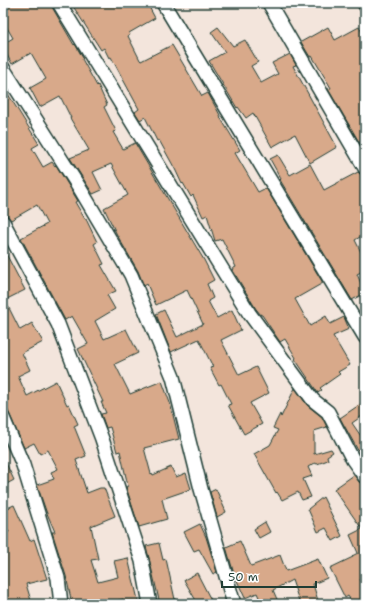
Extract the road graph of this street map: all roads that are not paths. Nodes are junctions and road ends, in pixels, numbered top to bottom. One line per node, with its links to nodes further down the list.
1 (60, 3): 9 (street)
2 (162, 3): 7 (street)
3 (269, 3): 5 (street)
4 (3, 68): 12 (street)
5 (365, 168)
6 (3, 222): 11 (street)
7 (365, 337)
8 (3, 418): 10 (street)
9 (365, 477)
10 (61, 604)
11 (150, 604)
12 (234, 604)

